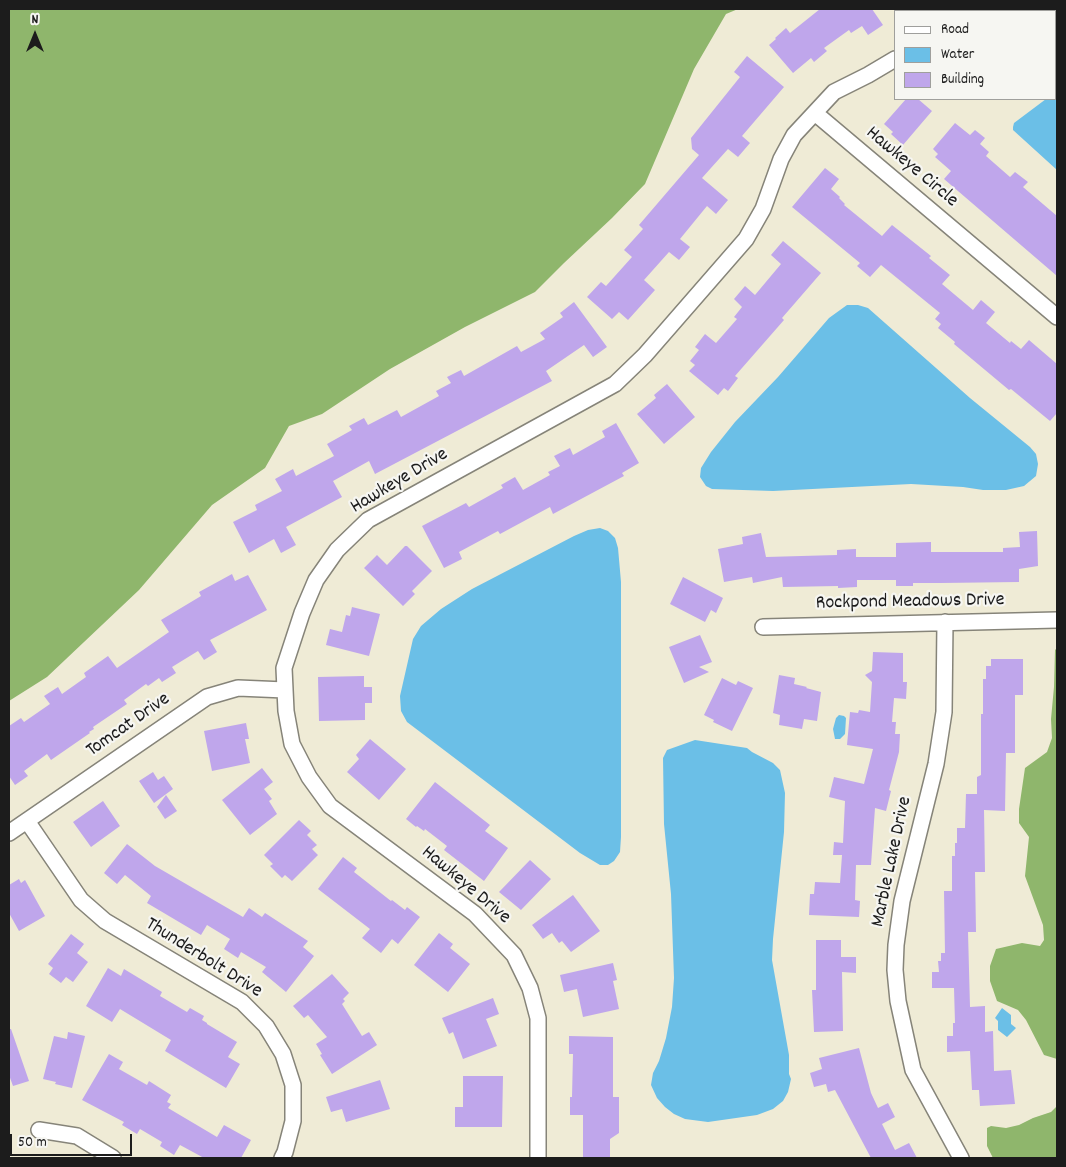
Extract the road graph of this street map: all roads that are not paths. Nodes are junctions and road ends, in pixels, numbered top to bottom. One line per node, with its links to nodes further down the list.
1 (894, 60): 2 (street)
2 (814, 113): 3 (street, Hawkeye Circle); 7 (street, Hawkeye Drive)
3 (1057, 317)
4 (1057, 620): 5 (street, Rockpond Meadows Drive)
5 (945, 622): 6 (street, Rockpond Meadows Drive); 14 (street, Marble Lake Drive)
6 (763, 627)
7 (285, 690): 8 (street, Tomcat Drive); 13 (street, Hawkeye Drive)
8 (27, 821): 9 (street, Tomcat Drive); 12 (street, Thunderbolt Drive)
9 (9, 833)
10 (39, 1130): 11 (street)
11 (113, 1158)
12 (282, 1158)
13 (538, 1158)
14 (961, 1158)

